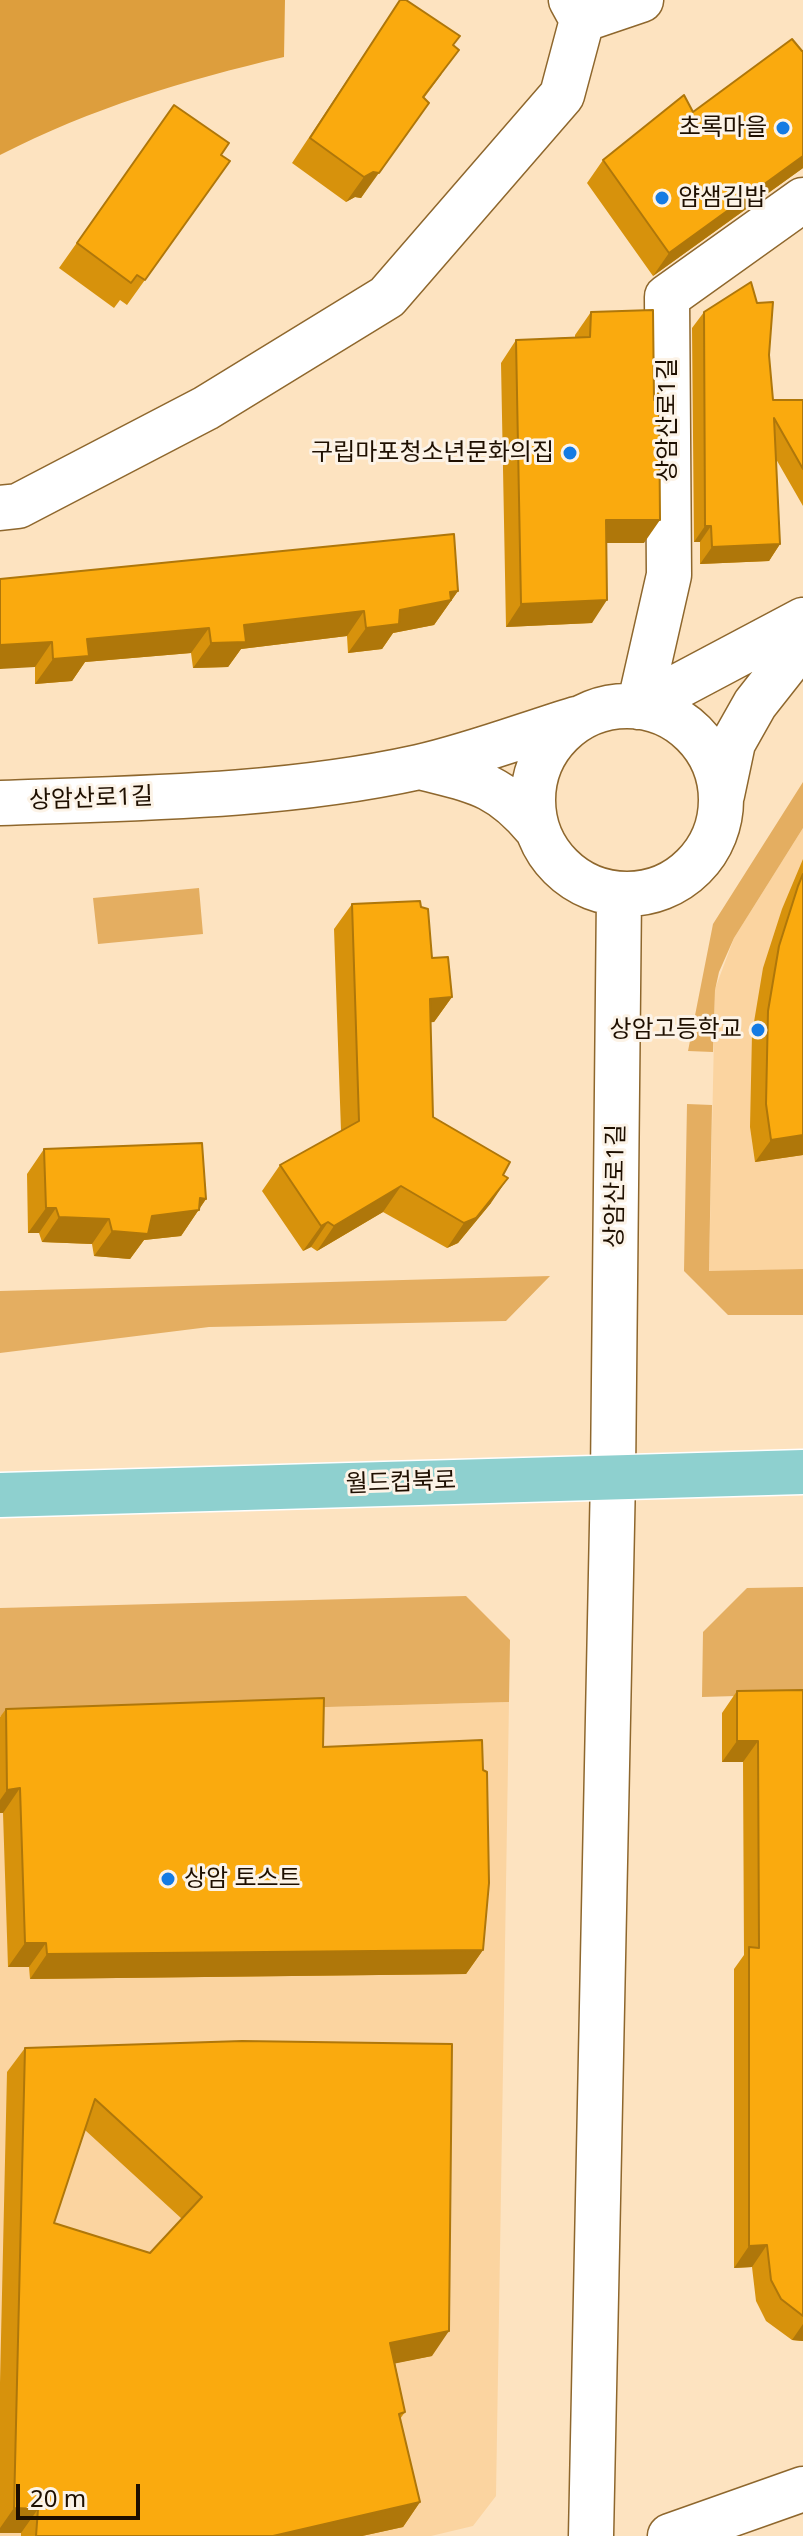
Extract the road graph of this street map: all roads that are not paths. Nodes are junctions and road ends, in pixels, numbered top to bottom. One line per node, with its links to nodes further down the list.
1 (641, 0): 2 (street)
2 (577, 10): 4 (street)
3 (803, 200): 7 (street, 상암산로1길)
4 (0, 508)
5 (803, 620): 7 (street)
6 (803, 643): 10 (street)
7 (639, 707): 8 (street); 10 (street)
8 (582, 717): 9 (street, 상암산로1길); 12 (street)
9 (420, 767): 11 (street, 상암산로1길); 12 (street)
10 (722, 797): 13 (street)
11 (0, 803)
12 (536, 828): 13 (street)
13 (619, 895): 15 (street, 상암산로1길)
14 (803, 1472): 15 (main road, 월드컵북로)
15 (613, 1477): 16 (main road, 월드컵북로); 18 (street, 상암산로1길)
16 (0, 1495)
17 (803, 2489): 19 (street)
18 (591, 2536)
19 (670, 2536)

